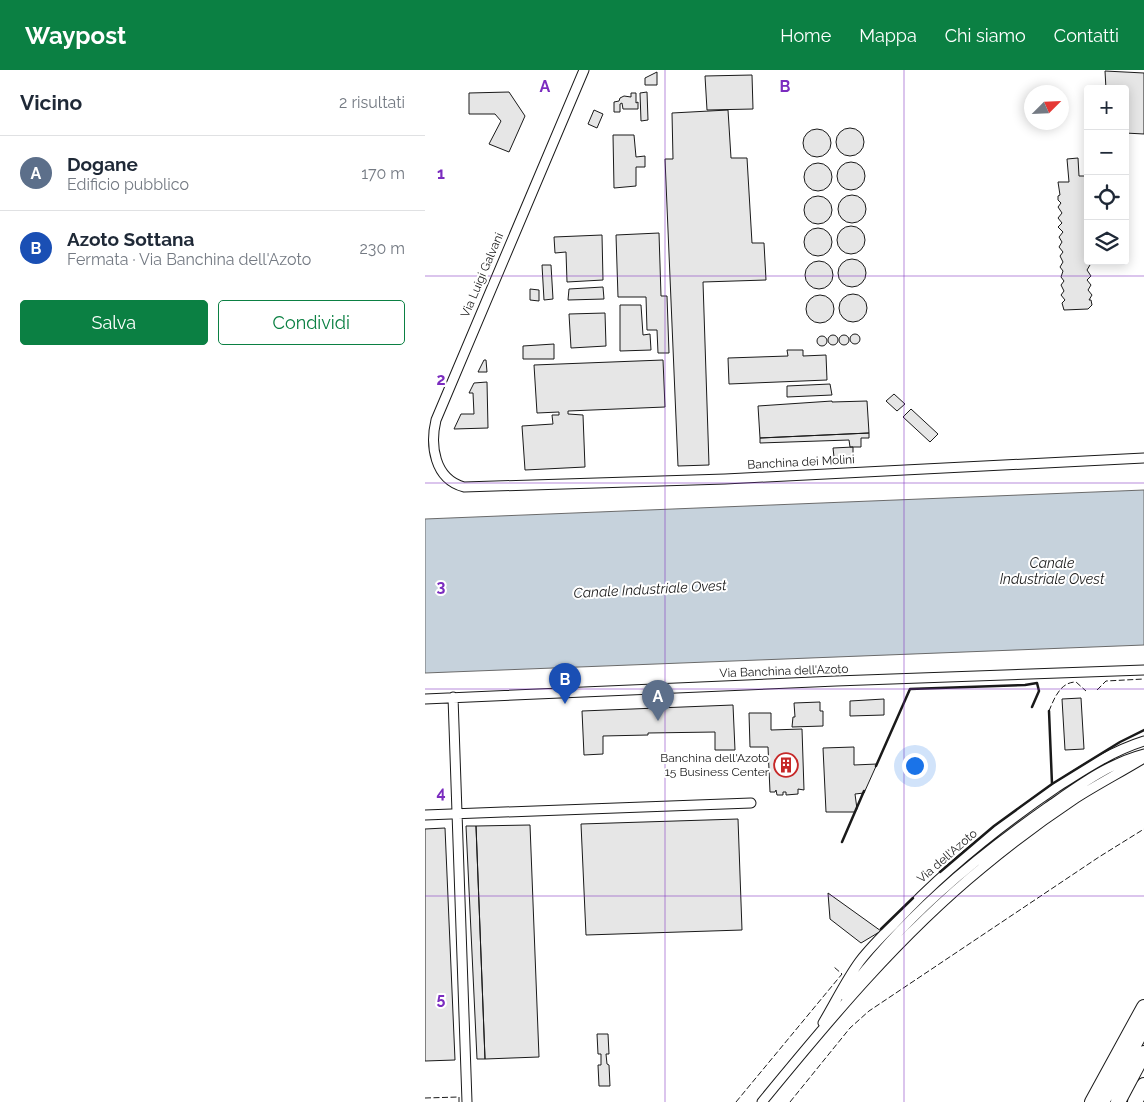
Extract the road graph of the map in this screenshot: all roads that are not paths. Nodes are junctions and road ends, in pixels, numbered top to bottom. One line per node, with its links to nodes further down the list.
1 (584, 70): 3 (street, Via Luigi Galvani)
2 (1144, 458): 3 (street, Banchina dei Molini)
3 (460, 486)
4 (1144, 670): 5 (street, Via Banchina dell'Azoto)
5 (453, 697): 6 (street, Via Banchina dell'Azoto); 11 (street)
6 (425, 699)
7 (1144, 741): 15 (street, Via dell'Azoto)
8 (1144, 754): 15 (street, Via dell'Azoto)
9 (1144, 758): 15 (street, Via dell'Azoto)
10 (751, 803): 11 (street)
11 (457, 814): 12 (street); 18 (street)
12 (425, 815)
13 (1144, 1007): 20 (street)
14 (1144, 1027): 16 (street)
15 (813, 1041): 19 (street, Via dell'Azoto)
16 (1136, 1059): 21 (street); 22 (street)
17 (1144, 1086): 23 (street)
18 (467, 1102)
19 (762, 1102)
20 (1092, 1102)
21 (1103, 1102)
22 (1118, 1102)
23 (1135, 1102)

